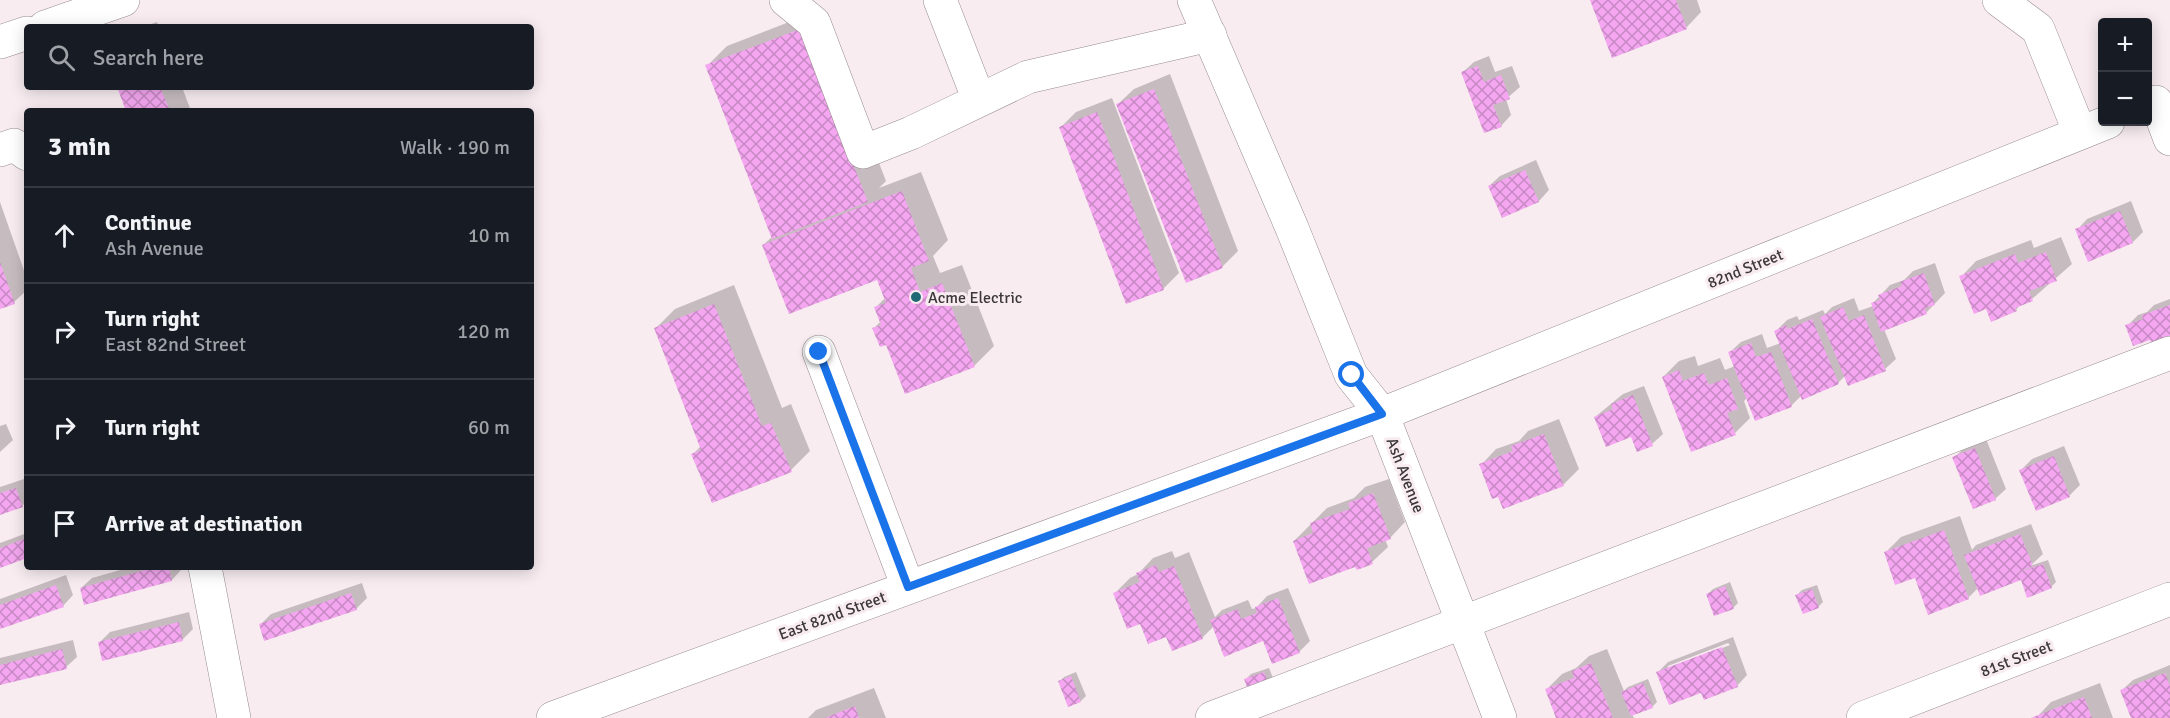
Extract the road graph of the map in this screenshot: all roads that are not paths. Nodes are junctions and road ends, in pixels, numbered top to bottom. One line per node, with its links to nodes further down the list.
1 (123, 0): 6 (street)
2 (786, 0): 10 (street)
3 (939, 0): 10 (street)
4 (1194, 0): 8 (street, Ash Avenue)
5 (1999, 0): 12 (street)
6 (54, 24)
7 (24, 34): 9 (street)
8 (1209, 35): 10 (street); 18 (street, Ash Avenue)
9 (0, 42)
10 (980, 100)
11 (2158, 102): 13 (street)
12 (2094, 127): 18 (street, 82nd Street)
13 (2170, 139)
14 (0, 150): 15 (street)
15 (24, 152)
16 (819, 352): 20 (street)
17 (2170, 353): 22 (street)
18 (1382, 414): 20 (street, East 82nd Street); 22 (street, Ash Avenue)
19 (206, 570): 24 (street)
20 (908, 587): 23 (street, East 82nd Street)
21 (2170, 599): 28 (street, 81st Street)
22 (1463, 622): 26 (street); 27 (street, Ash Avenue)
23 (626, 705): 25 (street, East 82nd Street)
24 (234, 718)
25 (553, 718)
26 (1212, 718)
27 (1500, 718)
28 (1863, 718)

